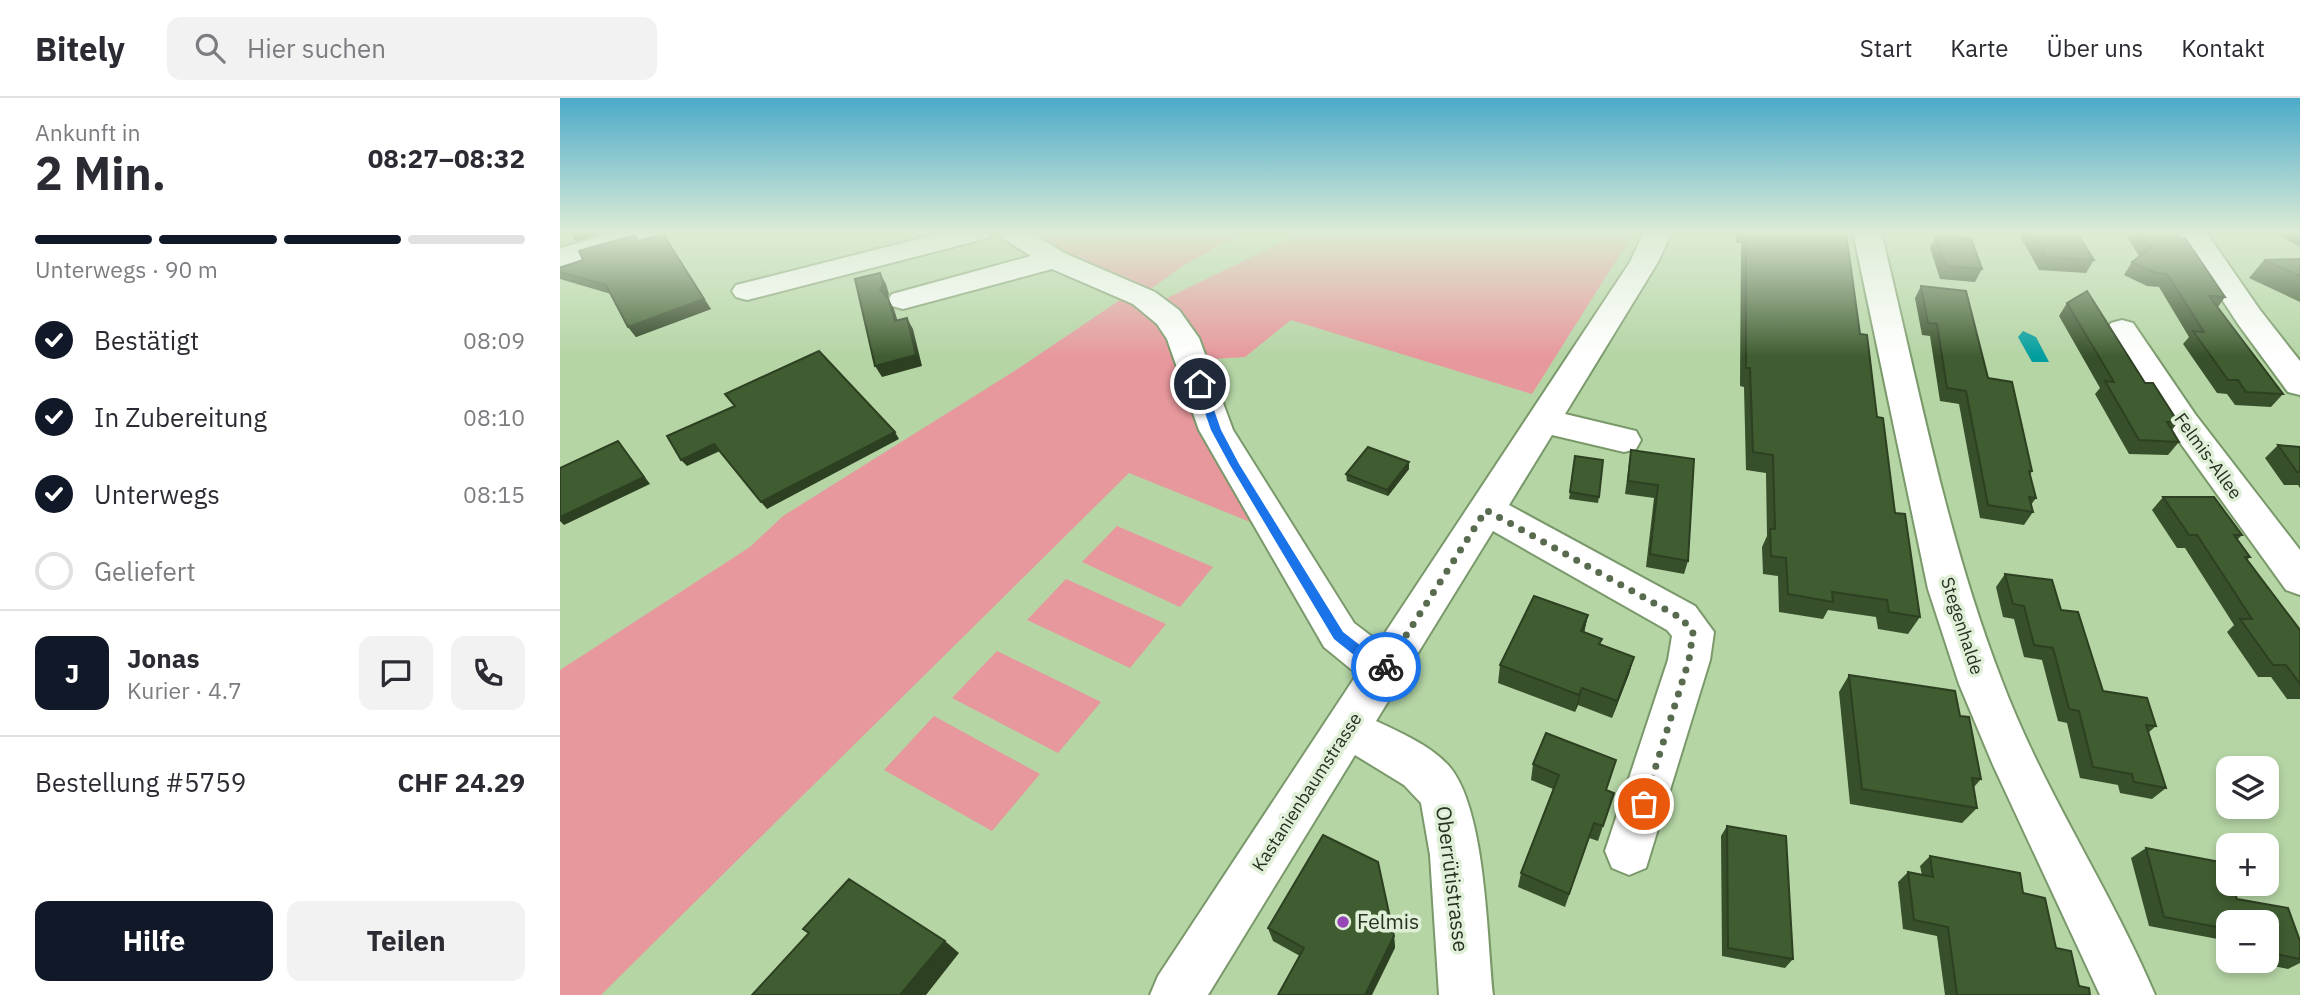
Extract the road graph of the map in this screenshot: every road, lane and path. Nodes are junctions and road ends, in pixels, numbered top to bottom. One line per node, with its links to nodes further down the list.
1 (795, 274): 8 (street)
2 (891, 274): 3 (street)
3 (1012, 274)
4 (1088, 274): 15 (street)
5 (1636, 274): 11 (street, Kastanienbaumstrasse)
6 (1876, 274): 20 (street, Stegenhalde)
7 (2220, 274): 10 (street)
8 (747, 291)
9 (2122, 330): 14 (street, Felmis-Allee)
10 (2300, 384)
11 (1543, 421): 12 (street); 13 (street, Kastanienbaumstrasse)
12 (1624, 440)
13 (1486, 510): 15 (street, Kastanienbaumstrasse); 17 (street)
14 (2300, 579)
15 (1384, 671): 16 (street, Kastanienbaumstrasse)
16 (1348, 729): 18 (street, Kastanienbaumstrasse); 19 (street, Oberrütistrasse)
17 (1629, 851)
18 (1177, 995)
19 (1466, 995)
20 (2128, 995)

